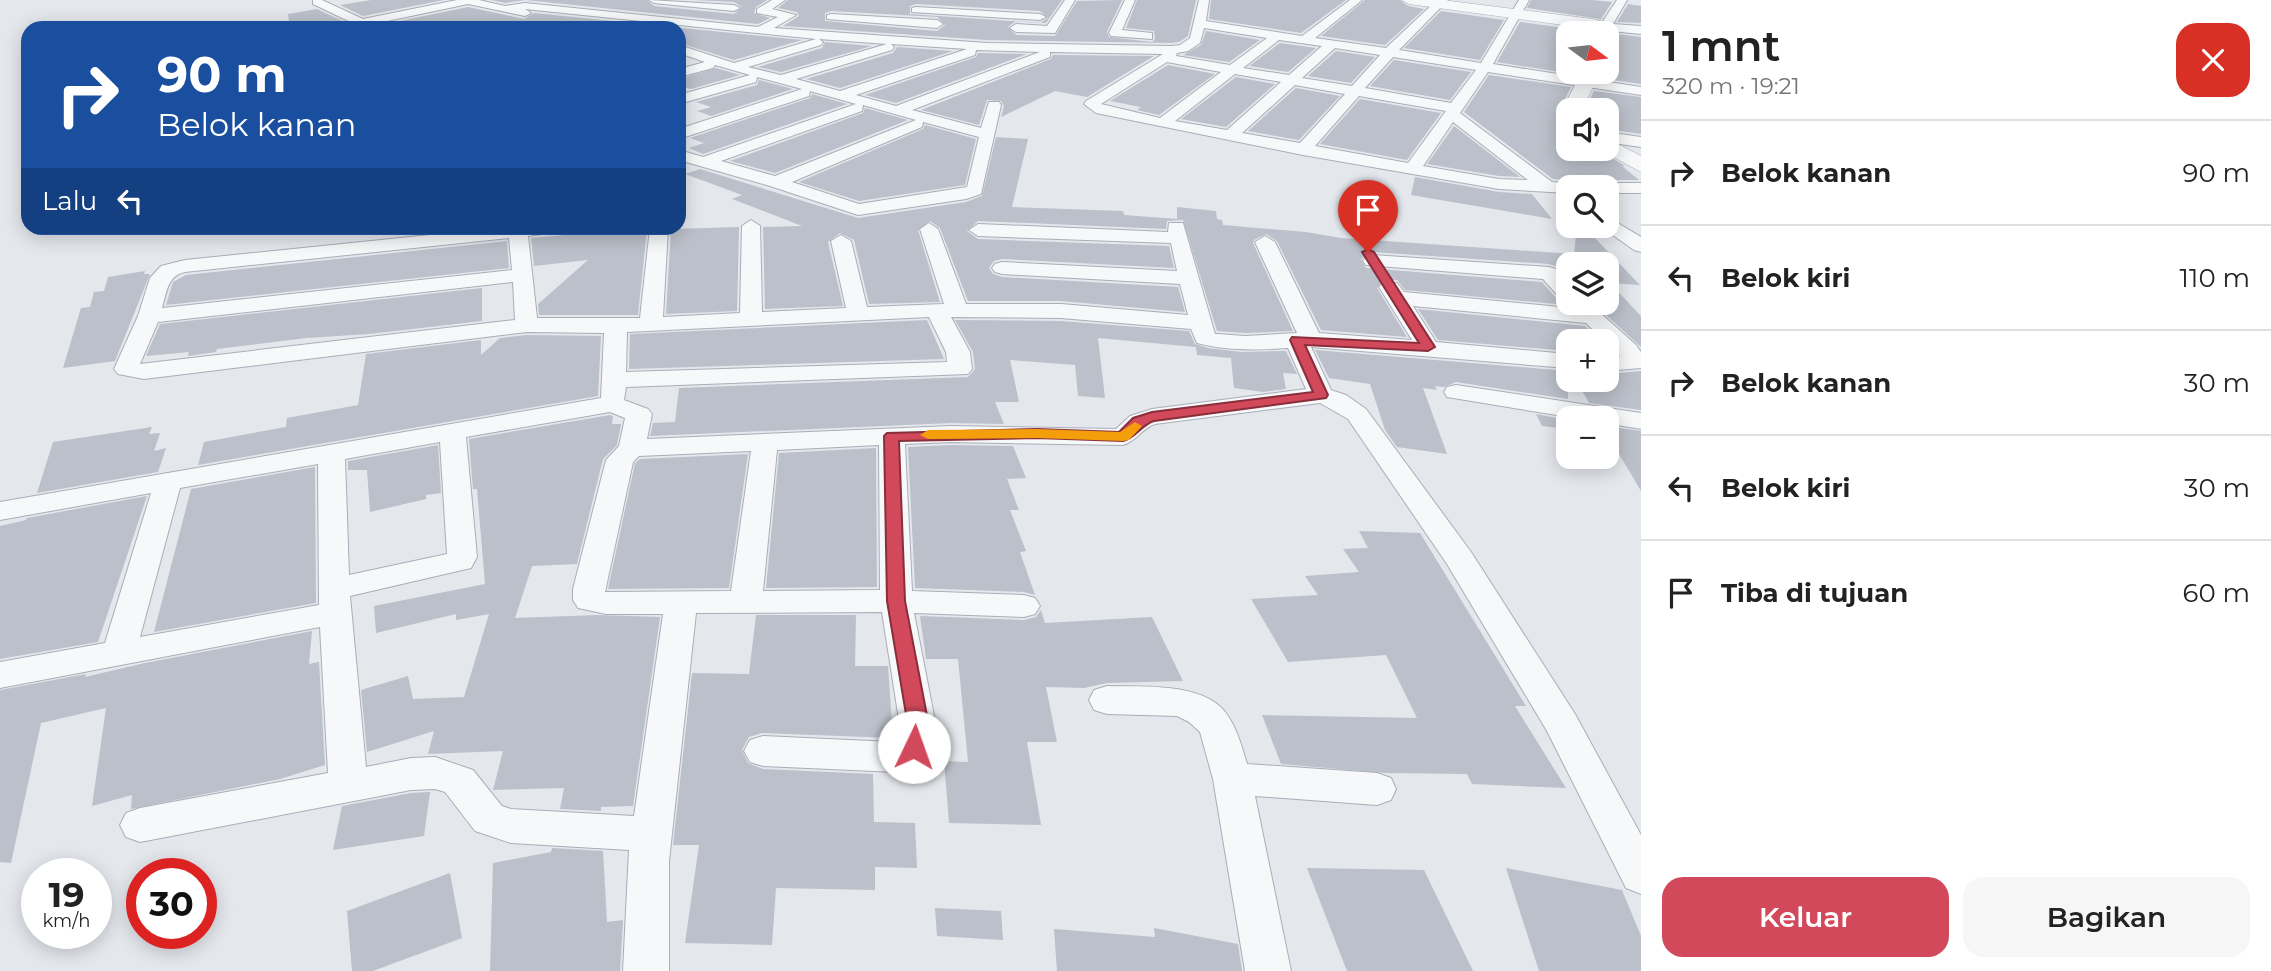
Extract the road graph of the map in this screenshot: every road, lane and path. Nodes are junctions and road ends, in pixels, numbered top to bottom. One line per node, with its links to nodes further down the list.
1 (325, 0): 20 (street)
2 (654, 0): 12 (street)
3 (780, 0): 35 (street)
4 (961, 0): 15 (street)
5 (1130, 0): 39 (street)
6 (1204, 0): 30 (street)
7 (1357, 0): 38 (street)
8 (1409, 0): 13 (street)
9 (1524, 0): 21 (street)
10 (1622, 0): 28 (street)
11 (466, 1): 18 (street); 24 (street)
12 (698, 2): 19 (street)
13 (1441, 2): 21 (street); 47 (street)
14 (1068, 3): 16 (street); 22 (street)
15 (1040, 4)
16 (1053, 5)
17 (360, 7): 20 (street)
18 (509, 8): 25 (street); 26 (street)
19 (734, 8)
20 (338, 12): 23 (street)
21 (1514, 14): 27 (street); 53 (street)
22 (1058, 18): 22 (street)
23 (359, 21)
24 (385, 21)
25 (544, 21)
26 (663, 21)
27 (1556, 21)
28 (1611, 21)
29 (686, 24): 31 (street)
30 (1200, 24): 36 (street); 39 (street)
31 (709, 26): 34 (street); 35 (street)
32 (1619, 30): 33 (street)
33 (1641, 30)
34 (686, 31)
35 (764, 32): 37 (street); 40 (street)
36 (1279, 34): 38 (street); 54 (street)
37 (834, 37): 41 (street); 52 (street)
38 (1307, 38): 42 (street)
39 (1196, 40): 49 (street)
40 (734, 41)
41 (908, 41): 44 (street); 59 (street)
42 (1334, 43): 47 (street); 58 (street)
43 (711, 47): 46 (street)
44 (987, 47): 45 (street); 64 (street)
45 (1058, 49): 49 (street); 68 (street)
46 (686, 52)
47 (1390, 52): 53 (street); 62 (street)
48 (686, 54): 52 (street)
49 (1168, 54): 54 (street); 70 (street)
50 (686, 55): 51 (street)
51 (708, 65): 55 (street); 57 (street)
52 (734, 66): 59 (street)
53 (1484, 68): 56 (street); 69 (street)
54 (1232, 71): 58 (street); 70 (street)
55 (686, 72)
56 (1556, 75)
57 (751, 79): 59 (street); 65 (street)
58 (1293, 80): 62 (street); 73 (street)
59 (775, 81): 63 (street); 64 (street)
60 (1615, 84): 61 (street)
61 (1641, 90)
62 (1356, 91): 69 (street); 77 (street)
63 (804, 93): 67 (street); 72 (street)
64 (842, 95): 68 (street)
65 (686, 98)
66 (994, 105): 74 (street)
67 (857, 108): 71 (street); 80 (street)
68 (898, 110): 74 (street)
69 (1452, 111): 82 (street); 84 (street)
70 (1163, 123): 73 (street)
71 (917, 124): 74 (street); 83 (street)
72 (686, 132)
73 (1230, 136): 77 (street)
74 (986, 137): 83 (street)
75 (1619, 139): 76 (street)
76 (1641, 142)
77 (1303, 150): 82 (street)
78 (1619, 152): 81 (street)
79 (686, 157): 80 (street)
80 (703, 162): 83 (street)
81 (1641, 165)
82 (1412, 169): 87 (street)
83 (776, 182)
84 (1556, 186)
85 (1619, 188): 86 (street)
86 (1641, 188)
87 (1556, 190)
88 (751, 226): 108 (street)
89 (929, 229): 104 (street)
90 (978, 230): 100 (street)
91 (1619, 231): 97 (street)
92 (472, 235): 107 (street)
93 (518, 235): 99 (street)
94 (658, 235): 110 (street)
95 (841, 241): 105 (street)
96 (1265, 242): 114 (street)
97 (1641, 246)
98 (1002, 268): 100 (street)
99 (522, 275): 107 (street); 111 (street)
100 (1189, 278): 109 (street)
101 (1556, 280): 102 (street)
102 (1397, 298): 103 (street); 116 (street)
103 (1556, 308)
104 (947, 310): 105 (street); 109 (street); 119 (street)
105 (858, 314): 108 (street)
106 (1588, 315): 113 (street)
107 (149, 316): 111 (street)
108 (751, 319): 110 (street)
109 (1200, 323): 114 (street)
110 (651, 324): 112 (street)
111 (527, 325): 112 (street)
112 (615, 326): 119 (street)
113 (1604, 329)
114 (1304, 340): 116 (street); 121 (street)
115 (1619, 343): 118 (street)
116 (1428, 347): 117 (street)
117 (1556, 360)
118 (1619, 363)
119 (614, 392): 123 (street); 126 (street)
120 (1456, 392): 122 (street)
121 (1321, 395): 124 (street); 144 (street)
122 (1641, 421)
123 (452, 432): 127 (street); 130 (street)
124 (892, 436): 125 (street); 133 (street)
125 (765, 442): 126 (street); 132 (street)
126 (632, 448): 131 (street)
127 (331, 452): 128 (street); 130 (street)
128 (169, 482): 129 (street); 135 (street)
129 (0, 510)
130 (334, 601): 135 (street); 140 (street)
131 (681, 601): 132 (street); 143 (street)
132 (746, 601): 133 (street)
133 (896, 601): 134 (street); 138 (street)
134 (1024, 606)
135 (119, 653): 136 (street)
136 (0, 675)
137 (1107, 700): 139 (street)
138 (763, 751)
139 (1232, 779): 141 (street); 146 (street)
140 (348, 786): 142 (street); 143 (street)
141 (1377, 789)
142 (140, 825)
143 (651, 834): 145 (street)
144 (1641, 875)
145 (646, 971)
146 (1268, 971)

